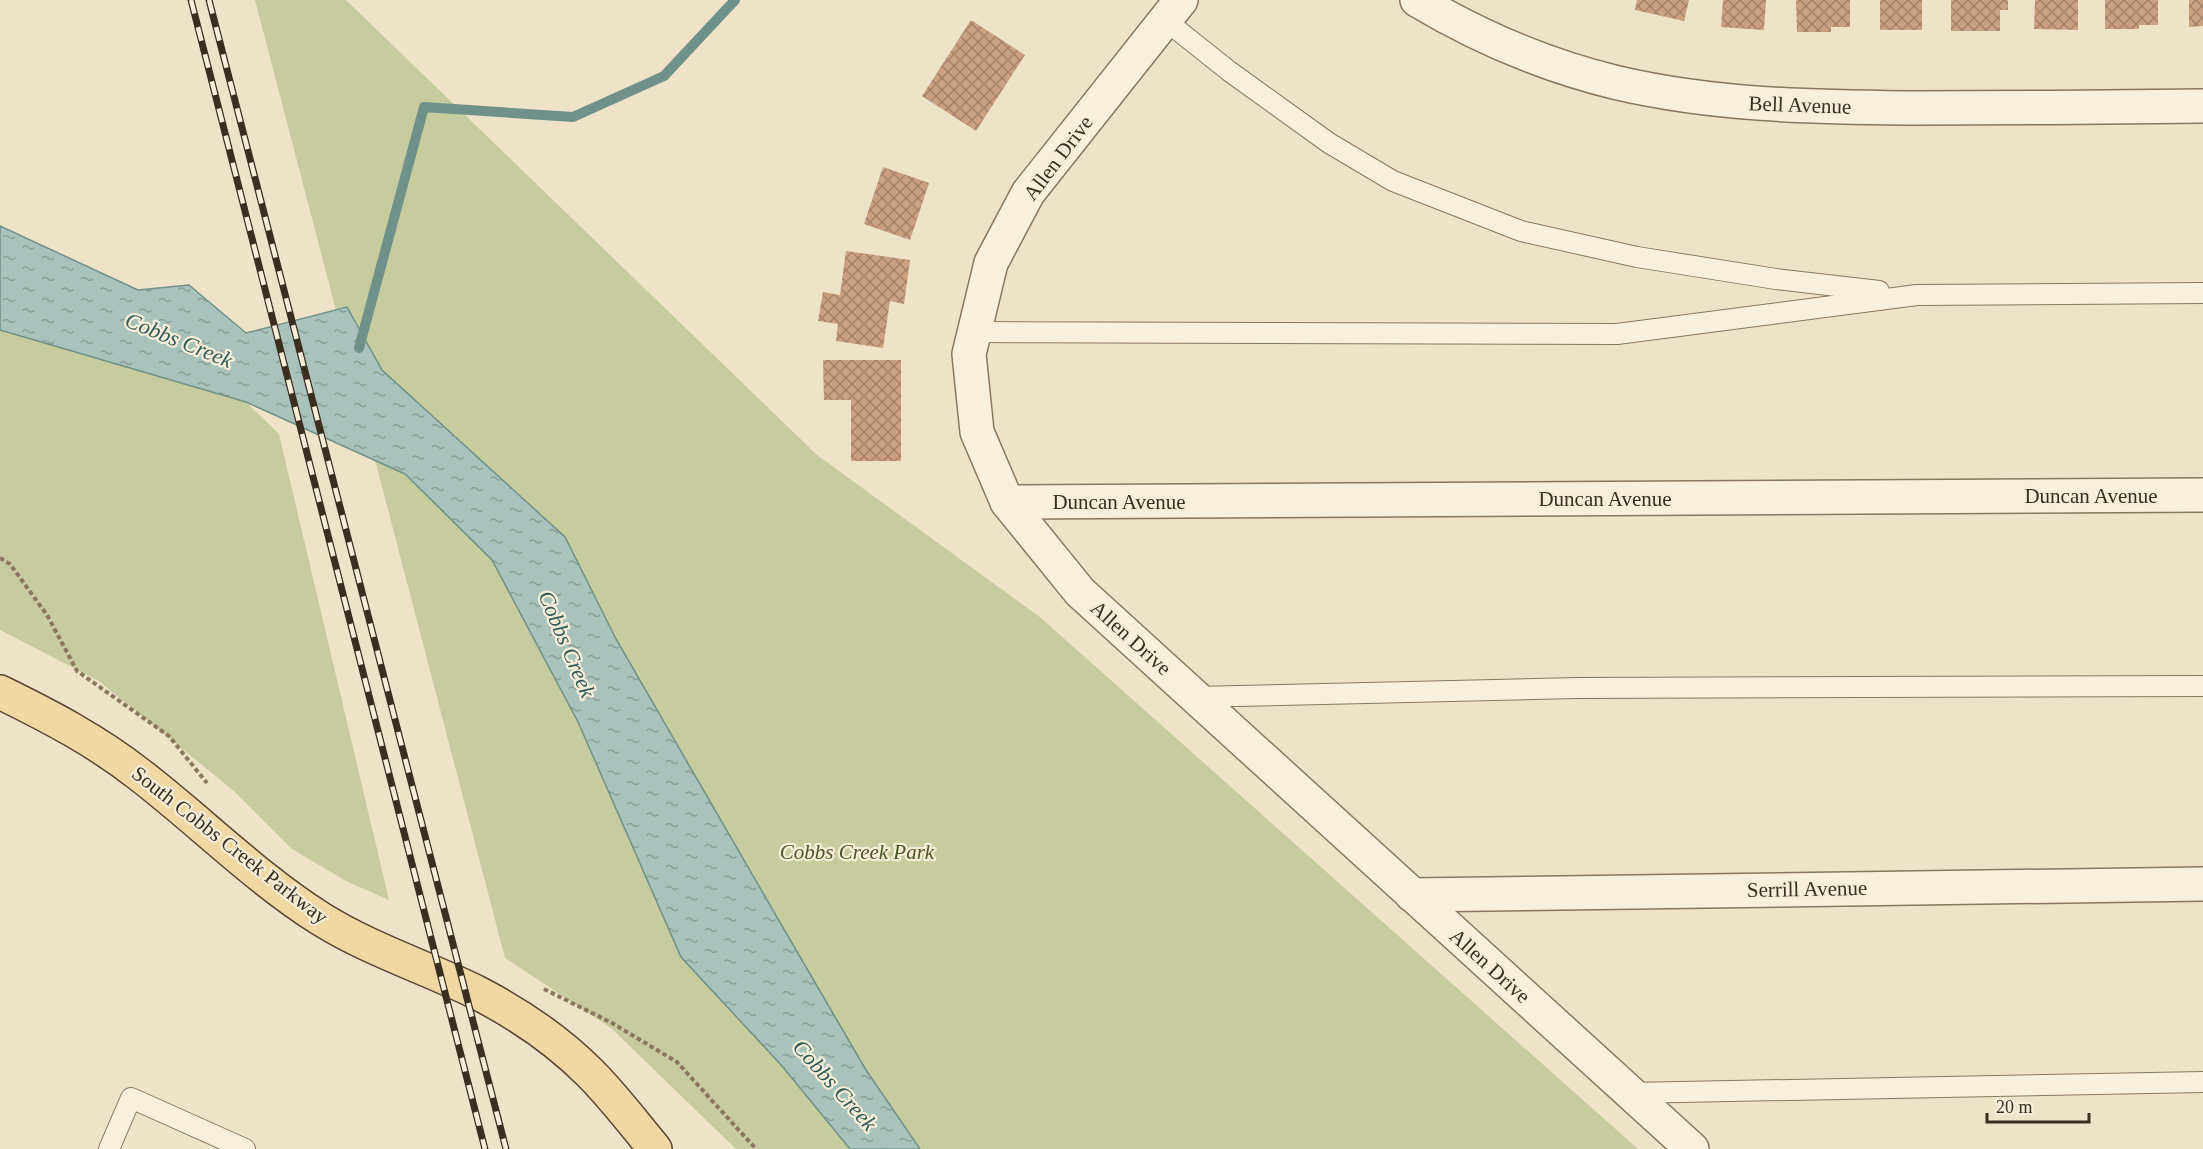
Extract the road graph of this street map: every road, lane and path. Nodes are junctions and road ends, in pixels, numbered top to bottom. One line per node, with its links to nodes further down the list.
1 (1417, 0): 3 (street, Bell Avenue)
2 (1173, 10): 5 (lane); 6 (street, Allen Drive)
3 (2203, 106)
4 (2203, 293): 5 (lane)
5 (1917, 295): 6 (lane)
6 (975, 332): 8 (street, Allen Drive)
7 (2203, 495): 8 (street, Duncan Avenue)
8 (1006, 502): 13 (street, Allen Drive)
9 (0, 558): 10 (path)
10 (77, 671)
11 (2203, 686): 13 (lane)
12 (0, 692): 21 (main road, South Cobbs Creek Parkway)
13 (1195, 697): 15 (street, Allen Drive)
14 (2203, 884): 15 (street, Serrill Avenue)
15 (1412, 895): 18 (street, Allen Drive)
16 (535, 985): 22 (path)
17 (2203, 1082): 18 (lane)
18 (1630, 1093): 23 (street, Allen Drive)
19 (109, 1149): 20 (lane)
20 (245, 1149)
21 (655, 1149)
22 (756, 1149)
23 (1692, 1149)

